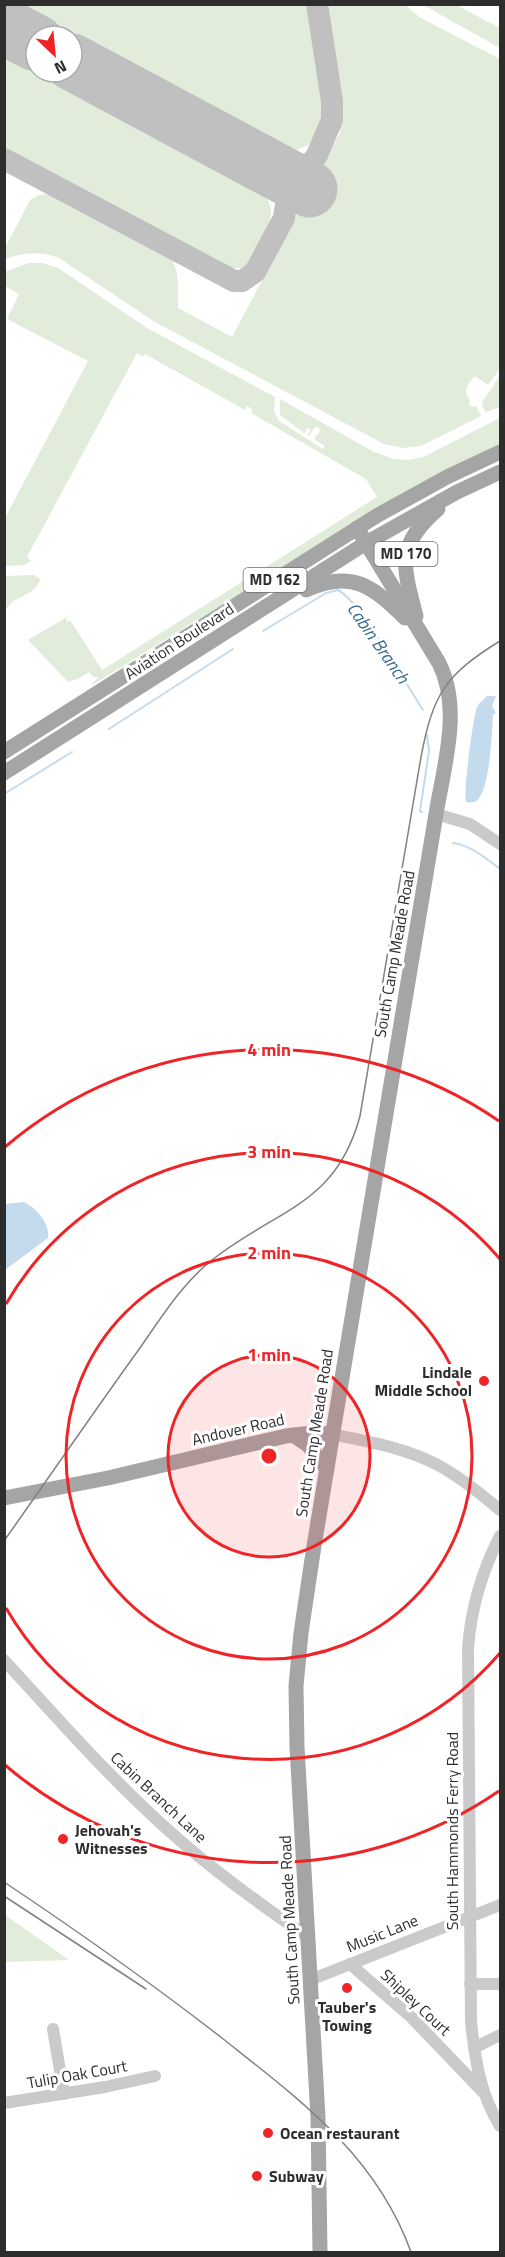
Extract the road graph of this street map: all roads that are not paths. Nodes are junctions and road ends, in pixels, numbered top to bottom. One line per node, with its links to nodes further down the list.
1 (501, 452): 4 (main road, Aviation Boulevard / MD 170)
2 (501, 472): 3 (main road, Aviation Boulevard / MD 170)
3 (457, 492): 5 (main road, Aviation Boulevard / MD 162); 7 (main road, MD 170)
4 (357, 528): 5 (main road, MD 170); 8 (main road, Aviation Boulevard / MD 162)
5 (366, 543): 6 (main road, Aviation Boulevard / MD 162); 7 (main road, MD 170)
6 (257, 612): 7 (main road); 9 (main road, Aviation Boulevard / MD 162)
7 (421, 633): 10 (main road, South Camp Meade Road / MD 170)
8 (4, 752)
9 (4, 773)
10 (436, 814): 11 (street); 12 (main road, South Camp Meade Road / MD 170)
11 (501, 844)
12 (332, 1434): 13 (main road, Andover Road); 14 (main road, South Camp Meade Road / MD 170); 16 (street, Andover Road)
13 (293, 1435): 14 (main road); 15 (main road, Andover Road)
14 (327, 1469): 21 (main road, South Camp Meade Road / MD 170)
15 (4, 1498)
16 (501, 1510)
17 (501, 1536): 20 (street, South Hammonds Ferry Road)
18 (4, 1660): 21 (street, Cabin Branch Lane)
19 (501, 1905): 20 (street, Music Lane)
20 (469, 1917): 22 (street, Music Lane); 24 (street, South Hammonds Ferry Road)
21 (309, 1938): 23 (main road, South Camp Meade Road / MD 170)
22 (350, 1964): 23 (street, Music Lane); 29 (street, Shipley Court)
23 (310, 1980): 35 (main road, South Camp Meade Road / MD 170)
24 (470, 1984): 25 (street); 28 (street, South Hammonds Ferry Road)
25 (501, 1984)
26 (53, 2029): 32 (street)
27 (501, 2035): 28 (street)
28 (475, 2052): 29 (street); 31 (street, South Hammonds Ferry Road)
29 (457, 2065): 31 (street, Shipley Court)
30 (155, 2076): 32 (street, Tulip Oak Court)
31 (483, 2092): 34 (street, South Hammonds Ferry Road)
32 (64, 2094): 33 (street, Tulip Oak Court)
33 (4, 2103)
34 (501, 2126)
35 (320, 2253)

